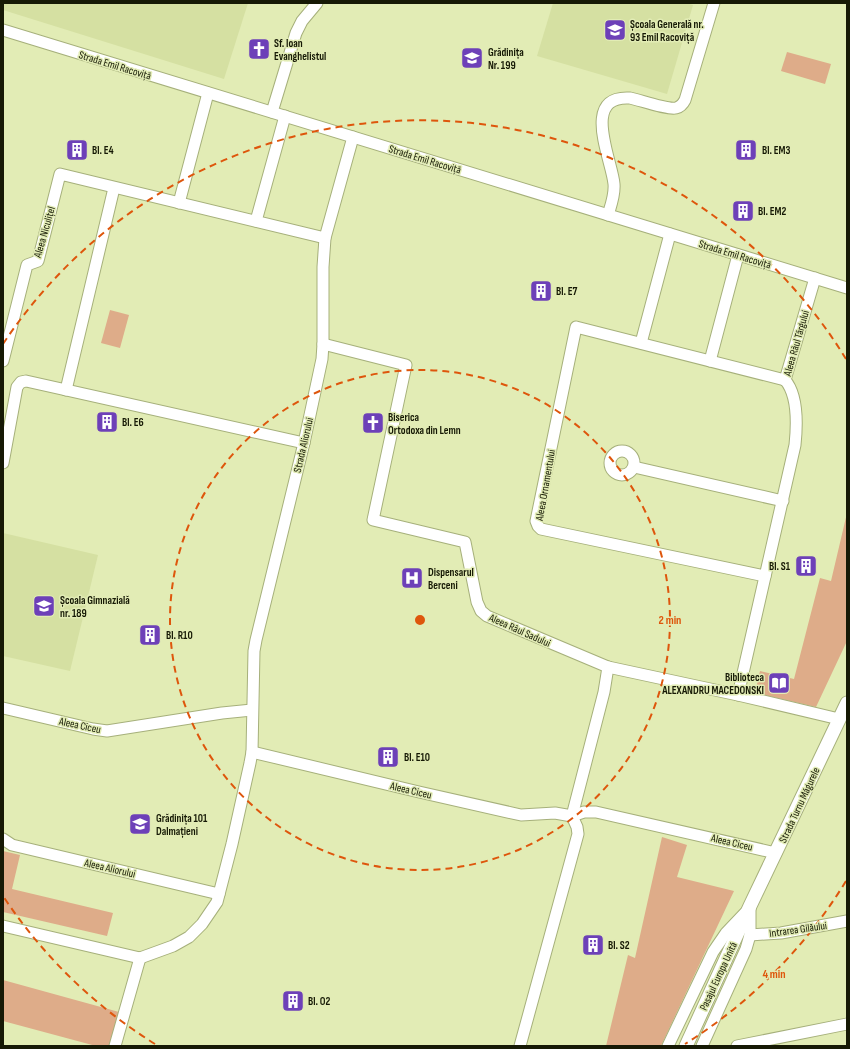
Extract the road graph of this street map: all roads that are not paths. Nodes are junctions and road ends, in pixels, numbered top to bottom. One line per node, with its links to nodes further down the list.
1 (317, 3): 5 (street)
2 (714, 3): 10 (street)
3 (3, 30): 4 (street, Strada Emil Racoviță)
4 (208, 93): 5 (street, Strada Emil Racoviță); 9 (street)
5 (272, 112): 6 (street, Strada Emil Racoviță)
6 (285, 116): 7 (street, Strada Emil Racoviță); 11 (street)
7 (353, 137): 10 (street, Strada Emil Racoviță); 13 (street, Strada Aliorului)
8 (114, 188): 9 (street, Aleea Niculițel); 19 (street, Aleea Niculițel); 22 (street)
9 (179, 203): 11 (street, Aleea Niculițel)
10 (608, 215): 12 (street, Strada Emil Racoviță)
11 (256, 221): 13 (street, Aleea Niculițel)
12 (670, 234): 14 (street, Strada Emil Racoviță); 17 (street)
13 (325, 238): 18 (street, Strada Aliorului)
14 (738, 255): 15 (street, Strada Emil Racoviță); 20 (street)
15 (815, 278): 16 (street, Strada Emil Racoviță); 21 (street, Aleea Râul Târgului)
16 (847, 288)
17 (641, 343): 20 (street, Aleea Ornamentului); 27 (street, Aleea Ornamentului)
18 (323, 344): 23 (street, Strada Aliorului); 28 (street, Aleea Râul Sadului)
19 (3, 361)
20 (710, 361): 21 (street, Aleea Ornamentului)
21 (785, 380): 26 (street, Aleea Râul Târgului)
22 (66, 390): 23 (street); 24 (street)
23 (304, 443): 32 (street, Strada Aliorului)
24 (3, 464)
25 (634, 467): 26 (street)
26 (783, 501): 27 (street, Aleea Râul Târgului)
27 (765, 576): 29 (street, Aleea Râul Târgului)
28 (608, 667): 29 (street, Aleea Râul Sadului); 35 (street)
29 (738, 696): 33 (street, Aleea Râul Sadului)
30 (847, 703): 33 (main road, Strada Turnu Măgurele)
31 (3, 708): 32 (street, Aleea Ciceu)
32 (252, 710): 34 (street, Strada Aliorului)
33 (839, 719): 37 (main road, Strada Turnu Măgurele)
34 (252, 752): 35 (street, Aleea Ciceu); 38 (street)
35 (572, 816): 37 (street, Aleea Ciceu); 46 (street)
36 (3, 839): 38 (street, Aleea Aliorului)
37 (776, 852): 39 (main road, Strada Turnu Măgurele)
38 (219, 894): 43 (street)
39 (750, 906): 42 (street, Strada Turnu Măgurele); 47 (street, Strada Turnu Măgurele); 48 (main road, Pasajul Europa Unită)
40 (847, 921): 42 (street, Intrarea Gilăului)
41 (3, 926): 43 (street)
42 (750, 935): 49 (street, Strada Turnu Măgurele)
43 (140, 958): 45 (street)
44 (847, 1024): 50 (street)
45 (116, 1046)
46 (520, 1046)
47 (668, 1046)
48 (686, 1046)
49 (702, 1046)
50 (737, 1046)

